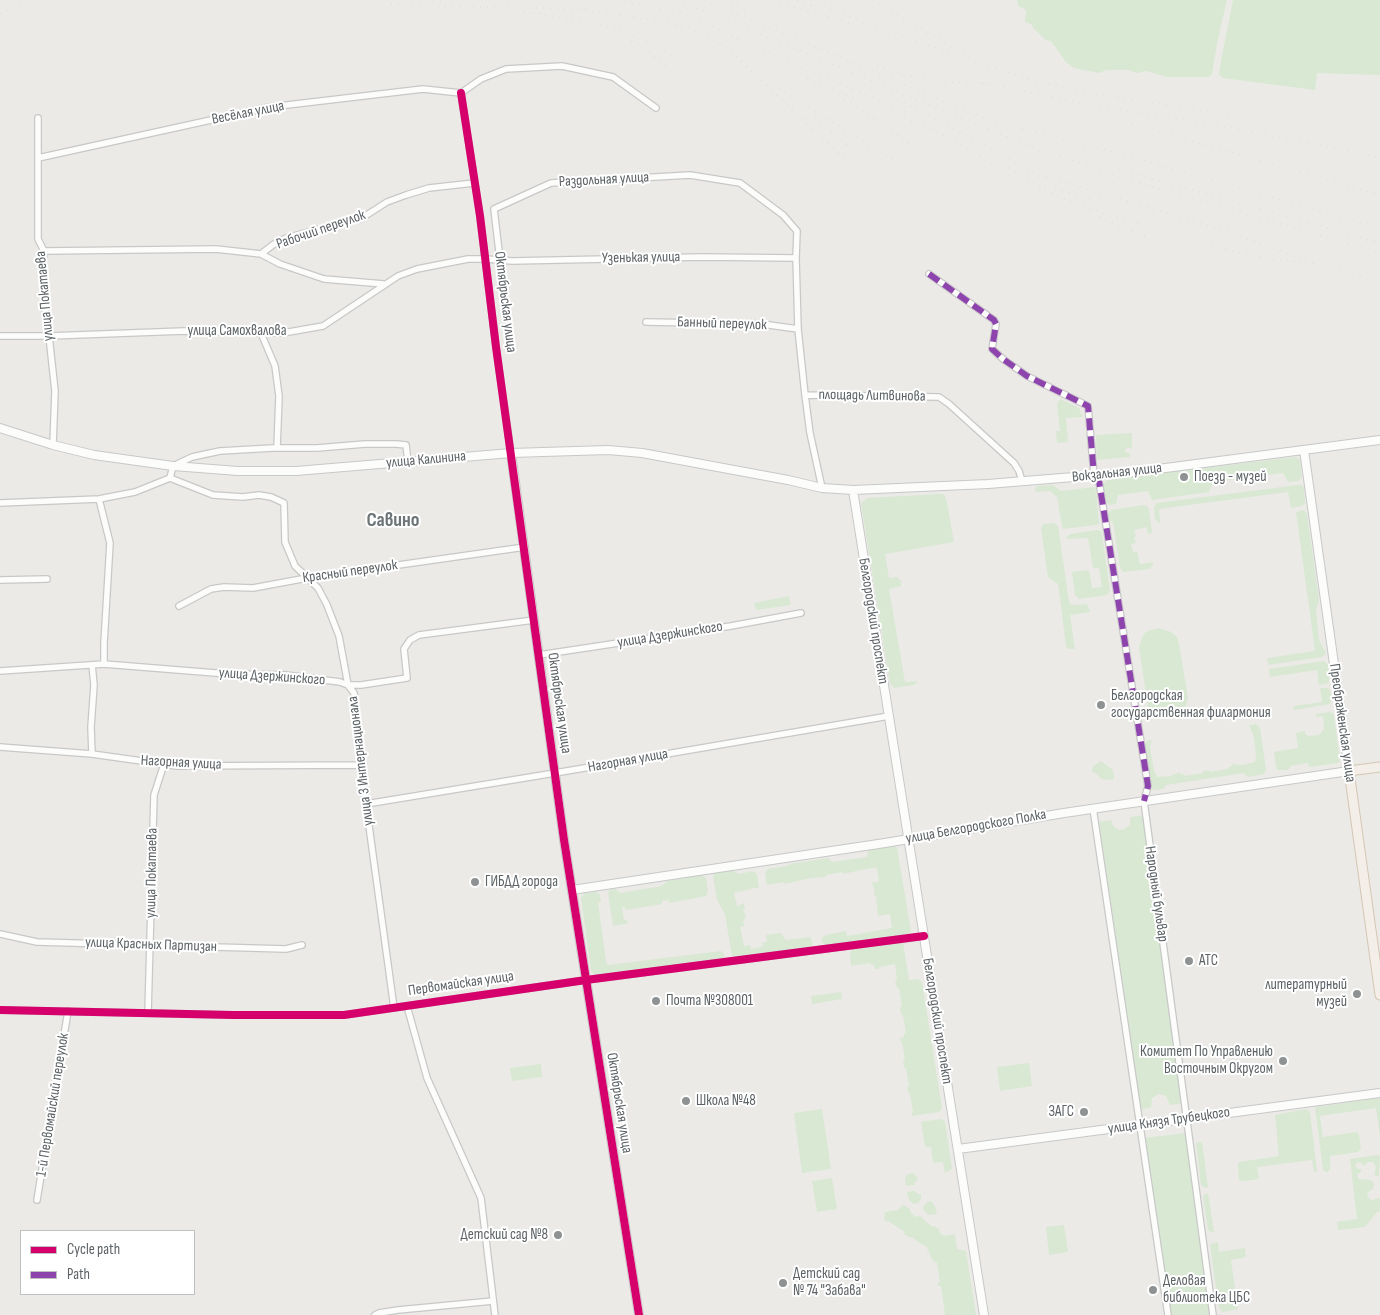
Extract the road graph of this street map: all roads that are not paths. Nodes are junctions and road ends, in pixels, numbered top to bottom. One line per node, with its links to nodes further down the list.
1 (461, 93): 2 (street); 4 (street, Весёлая улица); 5 (street, Октябрьская улица)
2 (656, 108)
3 (38, 118): 4 (street, улица Покатаева)
4 (38, 158): 6 (street, улица Покатаева)
5 (474, 183): 7 (street, Рабочий переулок); 8 (street, Октябрьская улица)
6 (44, 251): 7 (street, Рабочий переулок); 17 (street, улица Покатаева)
7 (261, 254): 12 (street)
8 (486, 258): 10 (street, Узенькая улица); 12 (street, улица Самохвалова); 24 (street, Октябрьская улица)
9 (796, 258): 10 (street, Узенькая улица); 10 (street, Раздольная улица); 14 (street)
10 (500, 260)
11 (929, 274): 27 (street, Народный бульвар)
12 (384, 284): 15 (street, улица Самохвалова)
13 (646, 322): 14 (street, Банный переулок)
14 (798, 329): 18 (street)
15 (261, 333): 17 (street, улица Самохвалова); 22 (street)
16 (0, 336): 17 (street, улица Самохвалова)
17 (49, 336): 21 (street, улица Покатаева)
18 (805, 395): 29 (street, площадь Литвинова); 30 (street)
19 (0, 428): 21 (main road, улица Калинина)
20 (1380, 440): 23 (main road, Вокзальная улица)
21 (53, 445): 26 (main road, улица Калинина)
22 (276, 448): 25 (street); 26 (street)
23 (1304, 450): 27 (main road, Вокзальная улица); 52 (main road, Преображенская улица)
24 (511, 453): 25 (main road, улица Калинина); 30 (main road, улица Калинина); 34 (main road, Октябрьская улица)
25 (408, 462): 26 (main road, улица Калинина)
26 (173, 466): 28 (street)
27 (1096, 475): 29 (main road, Вокзальная улица); 54 (street, Народный бульвар)
28 (170, 478): 32 (street); 35 (street, улица 3 Интернационала)
29 (1022, 481): 31 (main road, Вокзальная улица)
30 (822, 488): 31 (main road, улица Калинина)
31 (852, 490): 46 (main road, Белгородский проспект)
32 (98, 499): 33 (street); 42 (street)
33 (0, 503)
34 (525, 547): 35 (street, Красный переулок); 40 (main road, Октябрьская улица)
35 (307, 578): 38 (street, Красный переулок); 45 (street, улица 3 Интернационала)
36 (47, 579): 37 (street)
37 (0, 580)
38 (178, 606)
39 (801, 613): 41 (street, улица Дзержинского)
40 (534, 620): 41 (main road, Октябрьская улица); 45 (street, улица Дзержинского)
41 (539, 655): 53 (main road, Октябрьская улица)
42 (104, 664): 43 (street, улица Дзержинского); 45 (street, улица Дзержинского)
43 (92, 665): 44 (street, улица Дзержинского); 48 (street)
44 (0, 671)
45 (348, 685): 50 (street, улица 3 Интернационала)
46 (889, 716): 53 (street, Нагорная улица); 57 (main road, Белгородский проспект)
47 (0, 747): 48 (street, Нагорная улица)
48 (92, 754): 49 (street, Нагорная улица)
49 (164, 764): 50 (street, Нагорная улица); 62 (street, улица Покатаева)
50 (362, 765): 55 (street, улица 3 Интернационала)
51 (1380, 767): 52 (main road, улица Белгородского Полка)
52 (1349, 771): 54 (main road, улица Белгородского Полка); 64 (main road, Преображенская улица)
53 (555, 774): 55 (street, Нагорная улица); 58 (main road, Октябрьская улица)
54 (1144, 801): 56 (main road, улица Белгородского Полка); 71 (street, Народный бульвар)
55 (366, 804): 66 (street, улица 3 Интернационала)
56 (1093, 808): 57 (main road, улица Белгородского Полка); 72 (street)
57 (908, 839): 58 (main road, улица Белгородского Полка); 60 (main road, Белгородский проспект)
58 (572, 890): 63 (main road, Октябрьская улица)
59 (0, 934): 62 (street, улица Красных Партизан)
60 (924, 936): 63 (street, Первомайская улица); 73 (main road, Белгородский проспект)
61 (302, 945): 62 (street, улица Красных Партизан)
62 (150, 946): 69 (street, улица Покатаева)
63 (586, 980): 65 (street, Первомайская улица); 79 (main road, Октябрьская улица)
64 (1380, 995)
65 (407, 1006): 66 (street, Первомайская улица); 75 (street)
66 (394, 1008): 69 (street, Первомайская улица)
67 (0, 1010): 68 (street, Первомайская улица)
68 (68, 1011): 69 (street, Первомайская улица); 74 (street, 1-й Первомайский переулок)
69 (148, 1013)
70 (1380, 1093): 71 (main road, улица Князя Трубецкого)
71 (1187, 1119): 72 (main road, улица Князя Трубецкого); 82 (street, Народный бульвар)
72 (1140, 1125): 73 (main road, улица Князя Трубецкого); 81 (street)
73 (958, 1150): 80 (main road, Белгородский проспект)
74 (37, 1200)
75 (493, 1301): 76 (street); 78 (street)
76 (398, 1312): 77 (street)
77 (375, 1315)
78 (495, 1315)
79 (639, 1315)
80 (984, 1315)
81 (1168, 1315)
82 (1213, 1315)

